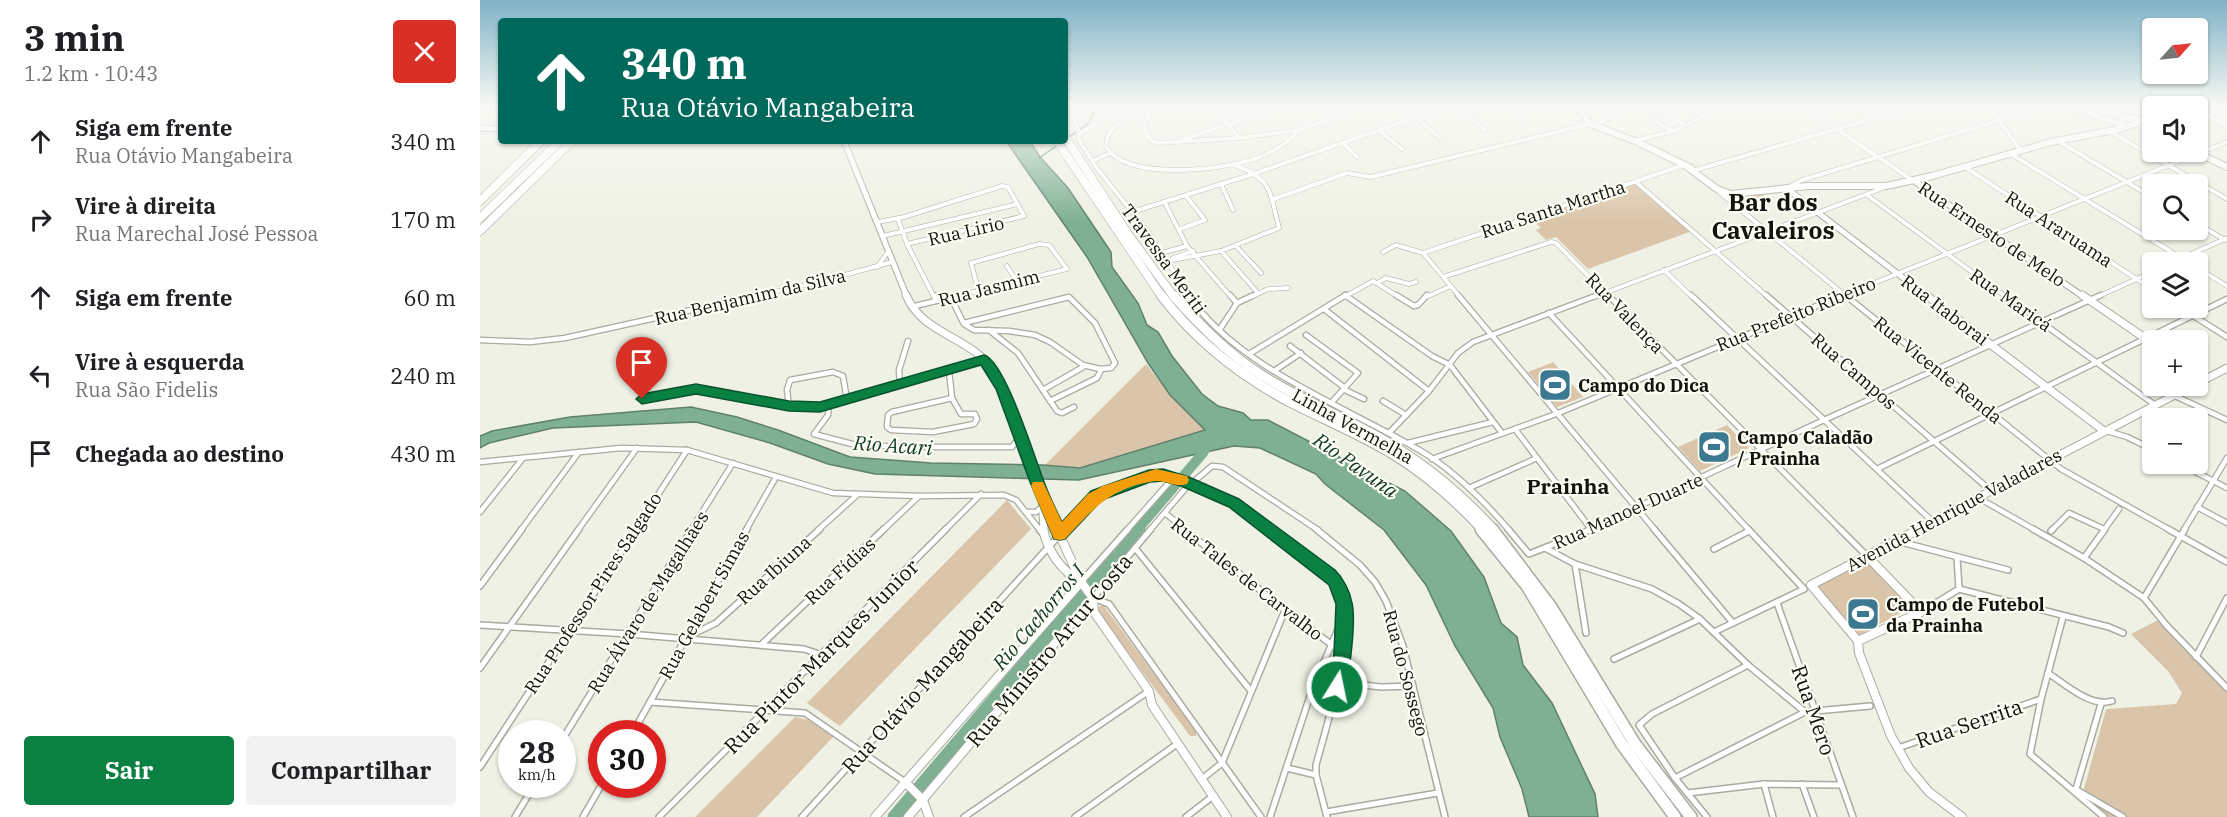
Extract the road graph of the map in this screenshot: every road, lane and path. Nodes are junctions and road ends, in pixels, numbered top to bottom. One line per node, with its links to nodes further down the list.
1 (538, 144): 55 (highway)
2 (550, 144): 59 (highway)
3 (557, 144): 63 (highway)
4 (569, 144): 67 (highway)
5 (845, 144): 65 (street)
6 (1064, 144): 320 (highway, Linha Vermelha)
7 (1065, 144): 321 (highway, Linha Vermelha)
8 (1082, 144): 30 (street, Travessa Meriti)
9 (1106, 144): 25 (street)
10 (1284, 144): 32 (street)
11 (1340, 144): 37 (street)
12 (1344, 144): 27 (street)
13 (1396, 144): 23 (street)
14 (1510, 144): 52 (street)
15 (1641, 144): 36 (main road)
16 (1778, 144): 36 (street, Rua Santa Martha)
17 (1858, 144): 29 (street, Rua Ernesto de Melo)
18 (1924, 144): 29 (street)
19 (2016, 144): 24 (street)
20 (2046, 144): 24 (main road)
21 (2063, 144): 42 (street)
22 (2132, 144): 33 (street)
23 (1402, 149)
24 (2021, 151): 26 (main road)
25 (1110, 153): 30 (street); 32 (street)
26 (2011, 154): 34 (main road); 53 (street)
27 (1357, 157)
28 (2208, 157): 35 (main road)
29 (1879, 158): 38 (street); 39 (street, Rua Ernesto de Melo)
30 (1093, 161): 60 (street, Travessa Meriti)
31 (2175, 162): 33 (street, Rua Prefeito Ribeiro)
32 (1231, 165): 37 (street)
33 (2168, 165): 42 (street, Rua Prefeito Ribeiro); 54 (street)
34 (1965, 167): 39 (main road); 62 (street, Rua Araruama)
35 (2227, 167)
36 (1689, 168): 40 (street, Rua Santa Martha); 41 (main road)
37 (1253, 174): 43 (street); 52 (street)
38 (1802, 180): 44 (street); 46 (street)
39 (1914, 181): 45 (main road); 72 (street, Rua Ernesto de Melo)
40 (1636, 182): 78 (street, Rua Campos); 85 (street, Rua Santa Martha)
41 (1710, 182): 47 (main road); 48 (main road)
42 (2127, 182): 49 (street); 53 (street, Rua Prefeito Ribeiro)
43 (1221, 184): 51 (street); 58 (street)
44 (1808, 186): 45 (main road); 46 (main road)
45 (1886, 186): 50 (street)
46 (1787, 188): 48 (main road); 61 (street, Rua Itaborai)
47 (1717, 189): 48 (main road); 69 (street, Rua Vicente Renda)
48 (1750, 191)
49 (2142, 192)
50 (1867, 195): 61 (street); 86 (street, Rua Maricá)
51 (1186, 196): 56 (street); 66 (street)
52 (1274, 199): 76 (street)
53 (2084, 199): 62 (street, Rua Prefeito Ribeiro); 82 (street)
54 (2227, 199)
55 (480, 201)
56 (1165, 203): 60 (street); 66 (street)
57 (1018, 204): 64 (street); 70 (street, Rua Lirio); 74 (street, Rua Lirio)
58 (1233, 210)
59 (480, 212)
60 (1132, 212): 84 (street, Travessa Meriti)
61 (1818, 213): 69 (street); 94 (street, Rua Itaborai)
62 (2040, 217): 72 (street, Rua Prefeito Ribeiro); 98 (street, Rua Araruama)
63 (480, 218)
64 (898, 219): 65 (street); 70 (street)
65 (878, 222): 71 (street)
66 (1180, 229): 75 (street)
67 (480, 230)
68 (2208, 230): 73 (street)
69 (1767, 231): 78 (street); 110 (street, Rua Vicente Renda)
70 (902, 232): 71 (street, Rua Lirio); 74 (street)
71 (883, 236): 80 (street)
72 (1994, 236): 86 (street, Rua Prefeito Ribeiro); 114 (street, Rua Ernesto de Melo)
73 (2226, 240): 83 (street)
74 (907, 244): 113 (street)
75 (1188, 246): 79 (street); 84 (street)
76 (1236, 246): 77 (street); 93 (street)
77 (1221, 250): 87 (street); 107 (street)
78 (1716, 250): 92 (street); 120 (street, Rua Campos)
79 (1193, 251): 87 (street); 88 (street)
80 (888, 252): 89 (street); 91 (street)
81 (1383, 252): 85 (street)
82 (2171, 252)
83 (2196, 252)
84 (1161, 253): 88 (street, Travessa Meriti)
85 (1424, 254): 96 (street)
86 (1946, 254): 94 (street, Rua Prefeito Ribeiro); 123 (street, Rua Maricá)
87 (1198, 255): 88 (street); 115 (street)
88 (1167, 261): 125 (street, Travessa Meriti)
89 (892, 262): 91 (street, Rua Benjamim da Silva); 116 (street)
90 (1007, 266): 99 (street)
91 (877, 267): 133 (street, Rua Benjamim da Silva)
92 (1664, 270): 108 (street); 132 (street)
93 (1261, 273)
94 (1896, 273): 110 (street, Rua Prefeito Ribeiro); 136 (street, Rua Itaborai)
95 (2208, 274): 104 (street)
96 (1443, 277): 103 (street); 108 (street, Rua Valença)
97 (2142, 277): 98 (street, Rua Manoel Duarte)
98 (2137, 279): 102 (street, Rua Araruama); 114 (street, Rua Manoel Duarte)
99 (1016, 280): 106 (street, Rua Jasmim); 106 (street, Rua Jasmim)
100 (1375, 282): 101 (street); 103 (street); 109 (street)
101 (1416, 282)
102 (2142, 282)
103 (1450, 286): 128 (street)
104 (2227, 286)
105 (1288, 288): 107 (street)
106 (978, 290): 111 (street, Rua Jasmim)
107 (1258, 292): 115 (street)
108 (1604, 293): 119 (street); 142 (street, Rua Valença)
109 (1345, 295): 118 (street); 143 (street)
110 (1844, 295): 120 (street, Rua Prefeito Ribeiro); 147 (street, Rua Vicente Renda)
111 (943, 298): 113 (street, Rua Jasmim); 124 (street)
112 (2227, 299): 117 (street)
113 (936, 300): 116 (street, Rua Jasmim)
114 (2089, 300): 123 (street, Rua Manoel Duarte); 130 (street, Rua Ernesto de Melo)
115 (1237, 303): 125 (street)
116 (911, 307): 140 (street)
117 (2208, 308)
118 (1324, 309): 139 (street); 156 (street)
119 (1549, 313): 128 (street); 154 (street)
120 (1791, 317): 132 (street, Rua Prefeito Ribeiro); 157 (street, Rua Campos)
121 (2190, 318): 127 (street)
122 (2196, 318): 131 (street)
123 (2041, 321): 136 (street, Rua Manoel Duarte); 141 (street, Rua Maricá)
124 (964, 323): 126 (street); 146 (street)
125 (1220, 329): 139 (street, Travessa Meriti)
126 (989, 330): 144 (street); 155 (street)
127 (2169, 330)
128 (1491, 334): 143 (street); 172 (street)
129 (1306, 335): 153 (street)
130 (2142, 336)
131 (2227, 337)
132 (1737, 339): 142 (street, Rua Prefeito Ribeiro); 174 (street)
133 (480, 340)
134 (908, 341): 151 (street)
135 (2142, 344): 141 (street)
136 (1991, 345): 147 (street, Rua Manoel Duarte); 152 (street, Rua Itaborai)
137 (1290, 346): 138 (street)
138 (1301, 353): 149 (street); 153 (street)
139 (1249, 354): 149 (street, Travessa Meriti)
140 (984, 359): 148 (street); 181 (street)
141 (2097, 362): 152 (street); 168 (street, Rua Maricá)
142 (1674, 364): 154 (street, Rua Prefeito Ribeiro); 187 (street, Rua Valença)
143 (1450, 365): 156 (street); 176 (street)
144 (1083, 367): 146 (street); 155 (street)
145 (2227, 368): 150 (street)
146 (1101, 370): 164 (street)
147 (1936, 370): 157 (street, Rua Manoel Duarte); 171 (street, Rua Vicente Renda)
148 (949, 371): 151 (street); 160 (street)
149 (1274, 371): 166 (street, Travessa Meriti)
150 (2208, 378)
151 (900, 385): 163 (street)
152 (2046, 387): 171 (street); 178 (street, Rua Itaborai)
153 (1344, 388): 162 (street); 166 (street)
154 (1616, 388): 172 (street, Rua Prefeito Ribeiro); 200 (street)
155 (1043, 390): 164 (street)
156 (1429, 391): 173 (street)
157 (1882, 395): 174 (street, Rua Manoel Duarte); 182 (street, Rua Campos)
158 (2171, 396): 168 (street, Avenida Henrique Valadares)
159 (2175, 396): 175 (street)
160 (952, 398): 160 (street)
161 (642, 399): 169 (street)
162 (1364, 399)
163 (847, 400): 167 (street); 169 (street)
164 (1050, 401): 170 (street)
165 (1383, 401): 173 (street)
166 (1332, 402): 179 (street, Travessa Meriti)
167 (829, 404): 169 (street); 181 (street)
168 (2155, 405): 178 (street, Avenida Henrique Valadares)
169 (789, 406)
170 (1074, 407)
171 (1992, 413): 182 (street); 193 (street, Rua Vicente Renda)
172 (1556, 414): 177 (street, Rua Prefeito Ribeiro); 212 (street)
173 (1406, 415): 179 (street)
174 (1824, 420): 187 (street, Rua Manoel Duarte); 196 (street)
175 (2227, 420)
176 (1493, 422): 180 (street); 183 (street)
177 (1515, 429): 180 (street, Rua Prefeito Ribeiro); 190 (street)
178 (2104, 431): 184 (street); 193 (street, Avenida Henrique Valadares)
179 (1390, 432): 183 (street, Travessa Meriti)
180 (1502, 434): 192 (street, Rua Prefeito Ribeiro)
181 (1020, 437): 210 (street)
182 (1935, 442): 196 (street); 205 (street, Rua Campos)
183 (1408, 443): 192 (street, Travessa Meriti)
184 (2142, 444)
185 (637, 447): 186 (street); 188 (street); 252 (street)
186 (687, 450): 195 (street); 253 (street, Rua Professor Pires Salgado)
187 (1761, 450): 200 (street, Rua Manoel Duarte); 232 (street, Rua Valença)
188 (579, 452): 189 (street); 238 (street)
189 (523, 458): 194 (street); 214 (street)
190 (1537, 458): 203 (street); 219 (street)
191 (2227, 458): 201 (street)
192 (1432, 459): 203 (street, Travessa Meriti)
193 (2048, 459): 205 (street, Avenida Henrique Valadares); 224 (street, Rua Vicente Renda)
194 (480, 462)
195 (733, 463): 198 (street); 257 (street, Rua Álvaro de Magalhães)
196 (1877, 469): 217 (street)
197 (2199, 474): 201 (street)
198 (776, 477): 207 (street); 258 (street, Rua Gelabert Simas)
199 (1175, 478): 202 (street); 223 (street); 241 (street, Rua Ministro Artur Costa)
200 (1700, 478): 212 (street, Rua Manoel Duarte); 221 (street)
201 (2213, 481): 204 (street); 211 (street)
202 (1188, 483): 216 (street, Rua Ministro Artur Costa); 248 (street); 270 (street, Rua do Sossego)
203 (1469, 488): 231 (street, Travessa Meriti)
204 (2227, 488)
205 (1990, 490): 209 (street, Avenida Henrique Valadares)
206 (982, 494): 208 (street); 215 (street); 263 (street, Rua Pintor Marques Junior)
207 (857, 495): 208 (street); 258 (street, Rua Ibiuna)
208 (919, 496): 261 (street, Rua Fídias)
209 (1977, 497): 217 (street, Avenida Henrique Valadares); 234 (street)
210 (1044, 507): 215 (street); 223 (street); 225 (street)
211 (2197, 507): 218 (street); 224 (street)
212 (1635, 509): 219 (street, Rua Manoel Duarte); 250 (street)
213 (2119, 510): 220 (street)
214 (480, 512)
215 (1026, 512): 225 (street)
216 (1165, 513): 227 (street, Rua Ministro Artur Costa); 245 (street, Rua Tales de Carvalho)
217 (1931, 520): 226 (street, Avenida Henrique Valadares)
218 (2227, 523)
219 (1591, 529): 228 (street, Rua Manoel Duarte)
220 (2104, 529): 222 (street); 234 (street)
221 (1749, 531): 230 (street); 239 (street)
222 (2051, 531)
223 (1060, 534): 229 (street); 241 (street)
224 (2180, 536): 235 (street, Rua Vicente Renda); 242 (street)
225 (1045, 537): 229 (street)
226 (1894, 541): 232 (street, Avenida Henrique Valadares); 233 (street)
227 (1135, 548): 241 (street, Rua Ministro Artur Costa); 273 (street)
228 (1545, 548): 231 (street, Rua Manoel Duarte); 236 (street)
229 (1050, 549): 241 (street); 286 (street, Rua Otávio Mangabeira)
230 (1714, 549)
231 (1529, 554)
232 (1867, 556): 239 (street, Avenida Henrique Valadares); 246 (street, Rua Valença)
233 (1958, 558): 237 (street); 240 (street)
234 (2084, 558): 242 (street)
235 (2227, 562)
236 (1575, 564): 249 (street); 255 (street)
237 (2008, 570)
238 (480, 586)
239 (1807, 587): 244 (street, Avenida Henrique Valadares); 259 (street)
240 (1959, 589): 246 (street); 247 (street)
241 (1087, 590): 272 (street); 287 (street); 294 (street, Rua Ministro Artur Costa); 304 (street, Rua Ministro Artur Costa)
242 (2144, 598): 264 (street)
243 (2227, 598): 264 (street)
244 (1777, 603): 250 (street, Avenida Henrique Valadares); 280 (street, Rua Mero)
245 (1285, 610): 260 (street, Rua Tales de Carvalho); 273 (street)
246 (1921, 612): 259 (street)
247 (2063, 616): 256 (street); 268 (street)
248 (1342, 619): 260 (street, Rua Tales de Carvalho); 262 (street)
249 (1700, 619): 254 (street); 265 (street)
250 (1733, 623): 254 (street, Avenida Henrique Valadares)
251 (480, 625): 252 (street)
252 (509, 626): 253 (street); 267 (street)
253 (568, 630): 257 (street); 288 (street, Rua Professor Pires Salgado)
254 (1714, 632): 266 (street)
255 (1586, 633)
256 (2123, 633)
257 (629, 634): 258 (street); 282 (street, Rua Álvaro de Magalhães)
258 (685, 638): 261 (street); 275 (street, Rua Gelabert Simas)
259 (1858, 641): 285 (street)
260 (1329, 644): 262 (street, Rua Tales de Carvalho); 289 (street, Rua Tales de Carvalho)
261 (761, 645): 263 (street)
262 (1343, 653): 269 (street)
263 (822, 655): 279 (street, Rua Pintor Marques Junior)
264 (2196, 657): 271 (street)
265 (1614, 660)
266 (1748, 665): 281 (street); 292 (street)
267 (480, 668)
268 (2048, 673): 274 (street); 277 (street)
269 (1338, 682): 270 (street); 290 (street)
270 (1413, 686): 300 (street, Rua do Sossego)
271 (2227, 688)
272 (1149, 691): 284 (street); 313 (street)
273 (1251, 691): 287 (street)
274 (2041, 699): 285 (street, Rua Serrita); 291 (street)
275 (650, 702): 279 (street); 283 (street, Rua Gelabert Simas)
276 (2111, 702): 277 (street)
277 (2101, 704): 298 (street)
278 (1870, 706): 280 (street)
279 (768, 710): 286 (street); 308 (street, Rua Pintor Marques Junior)
280 (1815, 711): 281 (street); 297 (street, Rua Mero)
281 (1805, 712): 292 (street)
282 (575, 720)
283 (640, 720)
284 (1177, 744): 293 (street); 314 (street)
285 (1898, 748): 326 (street)
286 (861, 752): 294 (street); 309 (street, Rua Otávio Mangabeira)
287 (1222, 763): 293 (street); 317 (street)
288 (480, 767)
289 (1287, 768): 290 (street); 318 (street, Rua Tales de Carvalho)
290 (1316, 775): 305 (street)
291 (2054, 776): 298 (street); 327 (street)
292 (1675, 778): 299 (street)
293 (1202, 779): 301 (street)
294 (907, 784): 304 (street); 310 (street, Rua Ministro Artur Costa)
295 (1764, 784): 296 (street); 299 (street); 323 (street)
296 (1802, 784): 297 (street); 324 (street)
297 (1841, 785): 325 (street, Rua Mero)
298 (2076, 789): 328 (street)
299 (1688, 793): 322 (street)
300 (1438, 794): 305 (street); 319 (street, Rua do Sossego)
301 (1213, 796): 315 (street); 316 (street)
302 (527, 798): 306 (street)
303 (594, 798): 307 (street)
304 (921, 798): 311 (street, Rua Ministro Artur Costa); 312 (street)
305 (1326, 815)
306 (515, 817)
307 (583, 817)
308 (659, 817)
309 (802, 817)
310 (875, 817)
311 (908, 817)
312 (929, 817)
313 (964, 817)
314 (1075, 817)
315 (1186, 817)
316 (1227, 817)
317 (1261, 817)
318 (1270, 817)
319 (1445, 817)
320 (1675, 817)
321 (1691, 817)
322 (1707, 817)
323 (1773, 817)
324 (1814, 817)
325 (1852, 817)
326 (1962, 817)
327 (2104, 817)
328 (2123, 817)

